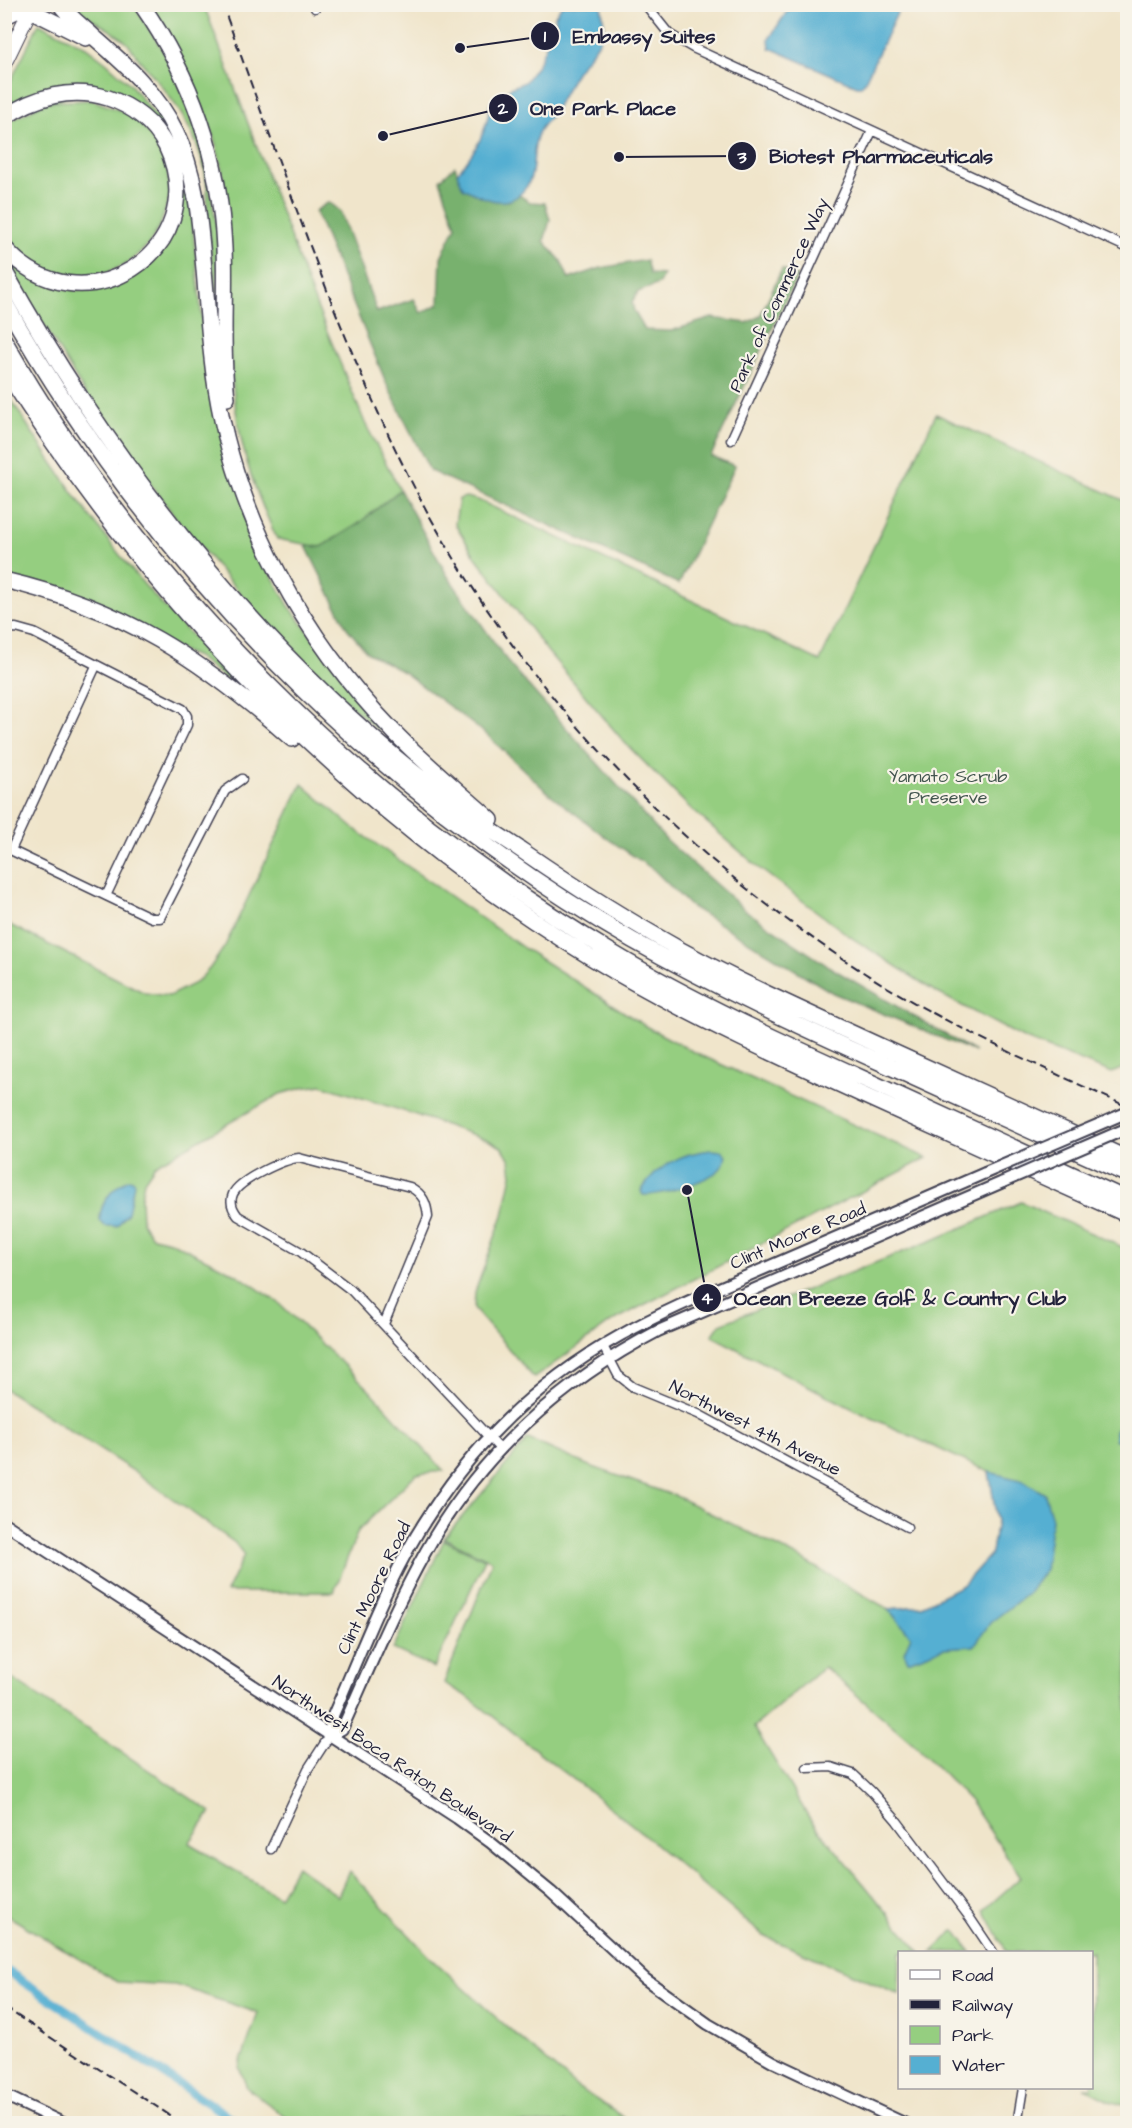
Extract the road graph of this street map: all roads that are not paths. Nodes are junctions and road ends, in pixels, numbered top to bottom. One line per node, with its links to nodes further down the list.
1 (8, 4): 6 (main road)
2 (60, 4): 8 (highway)
3 (141, 4): 19 (highway)
4 (645, 4): 11 (street)
5 (31, 7): 7 (highway); 8 (highway); 9 (main road)
6 (4, 11)
7 (4, 17)
8 (110, 51): 19 (highway)
9 (4, 64)
10 (4, 118): 12 (highway)
11 (872, 131): 13 (street); 18 (street, Park of Commerce Way)
12 (4, 247)
13 (1128, 248)
14 (4, 270): 26 (highway)
15 (4, 301): 31 (highway)
16 (4, 340): 32 (highway)
17 (4, 368): 24 (highway)
18 (731, 440)
19 (259, 532): 26 (highway)
20 (4, 580): 24 (highway)
21 (4, 629): 22 (street)
22 (96, 666): 25 (street); 27 (street)
23 (242, 778): 27 (street)
24 (349, 780): 33 (highway)
25 (8, 849): 27 (street)
26 (523, 852): 30 (highway)
27 (106, 896)
28 (1128, 1112): 35 (street, Clint Moore Road, bridge)
29 (1128, 1128): 36 (street, Clint Moore Road, bridge)
30 (1128, 1159)
31 (1128, 1175)
32 (1128, 1200)
33 (1128, 1215)
34 (384, 1324): 34 (street); 37 (street)
35 (603, 1346): 36 (street, Northwest 4th Avenue); 37 (street, Clint Moore Road)
36 (609, 1358): 38 (street, Clint Moore Road); 40 (street, Northwest 4th Avenue)
37 (489, 1437): 38 (street); 41 (street, Clint Moore Road)
38 (500, 1449): 42 (street, Clint Moore Road)
39 (4, 1523): 43 (street, Northwest Boca Raton Boulevard)
40 (907, 1527)
41 (372, 1628): 42 (street); 43 (street, Clint Moore Road)
42 (386, 1634): 43 (street, Clint Moore Road)
43 (330, 1735): 45 (street, Clint Moore Road); 51 (street, Northwest Boca Raton Boulevard)
44 (807, 1768): 46 (street)
45 (271, 1849)
46 (992, 1951)
47 (1023, 2089): 52 (street)
48 (4, 2095): 49 (street)
49 (45, 2119): 50 (street)
50 (65, 2124)
51 (906, 2124)
52 (1017, 2124)

